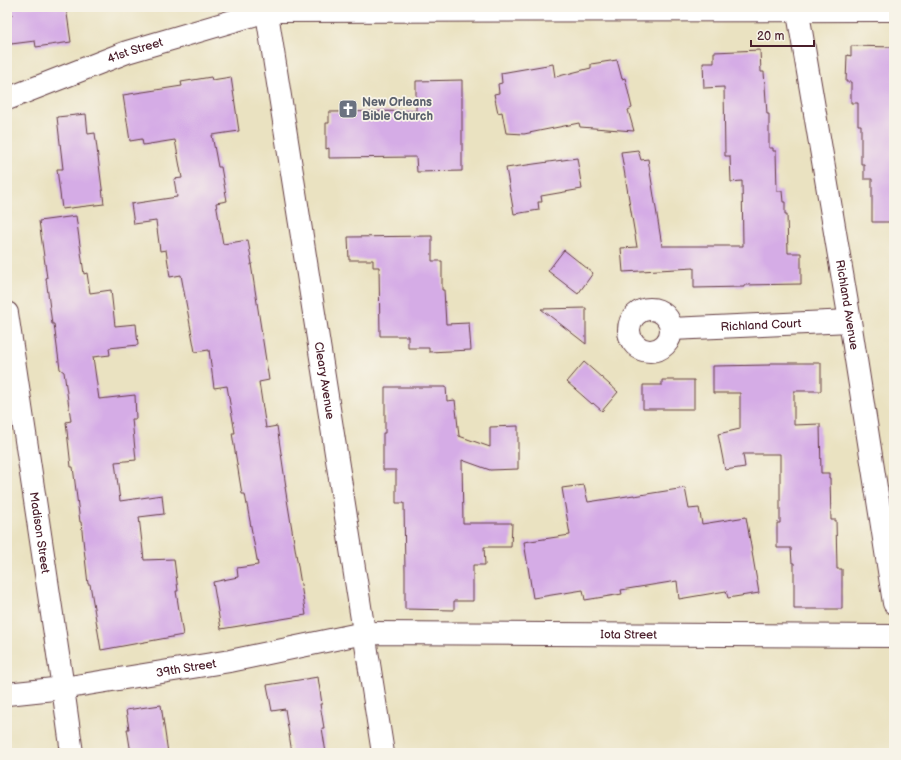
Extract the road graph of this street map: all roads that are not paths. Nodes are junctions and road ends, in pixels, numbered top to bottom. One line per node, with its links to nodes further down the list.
1 (266, 9): 2 (street, 41st Street); 5 (street, 41st Street); 10 (street, Cleary Avenue)
2 (535, 9): 3 (street, 41st Street)
3 (798, 9): 4 (street, 41st Street); 7 (street, Richland Avenue)
4 (894, 10)
5 (7, 99)
6 (7, 313): 12 (street, Madison Street)
7 (850, 321): 8 (street, Richland Court); 9 (street, Richland Avenue)
8 (671, 329)
9 (894, 603)
10 (364, 633): 11 (street, Iota Street); 12 (street, 39th Street); 15 (street, Cleary Avenue)
11 (894, 636)
12 (64, 688): 13 (street, 39th Street); 14 (street, Madison Street)
13 (7, 694)
14 (72, 753)
15 (383, 753)

